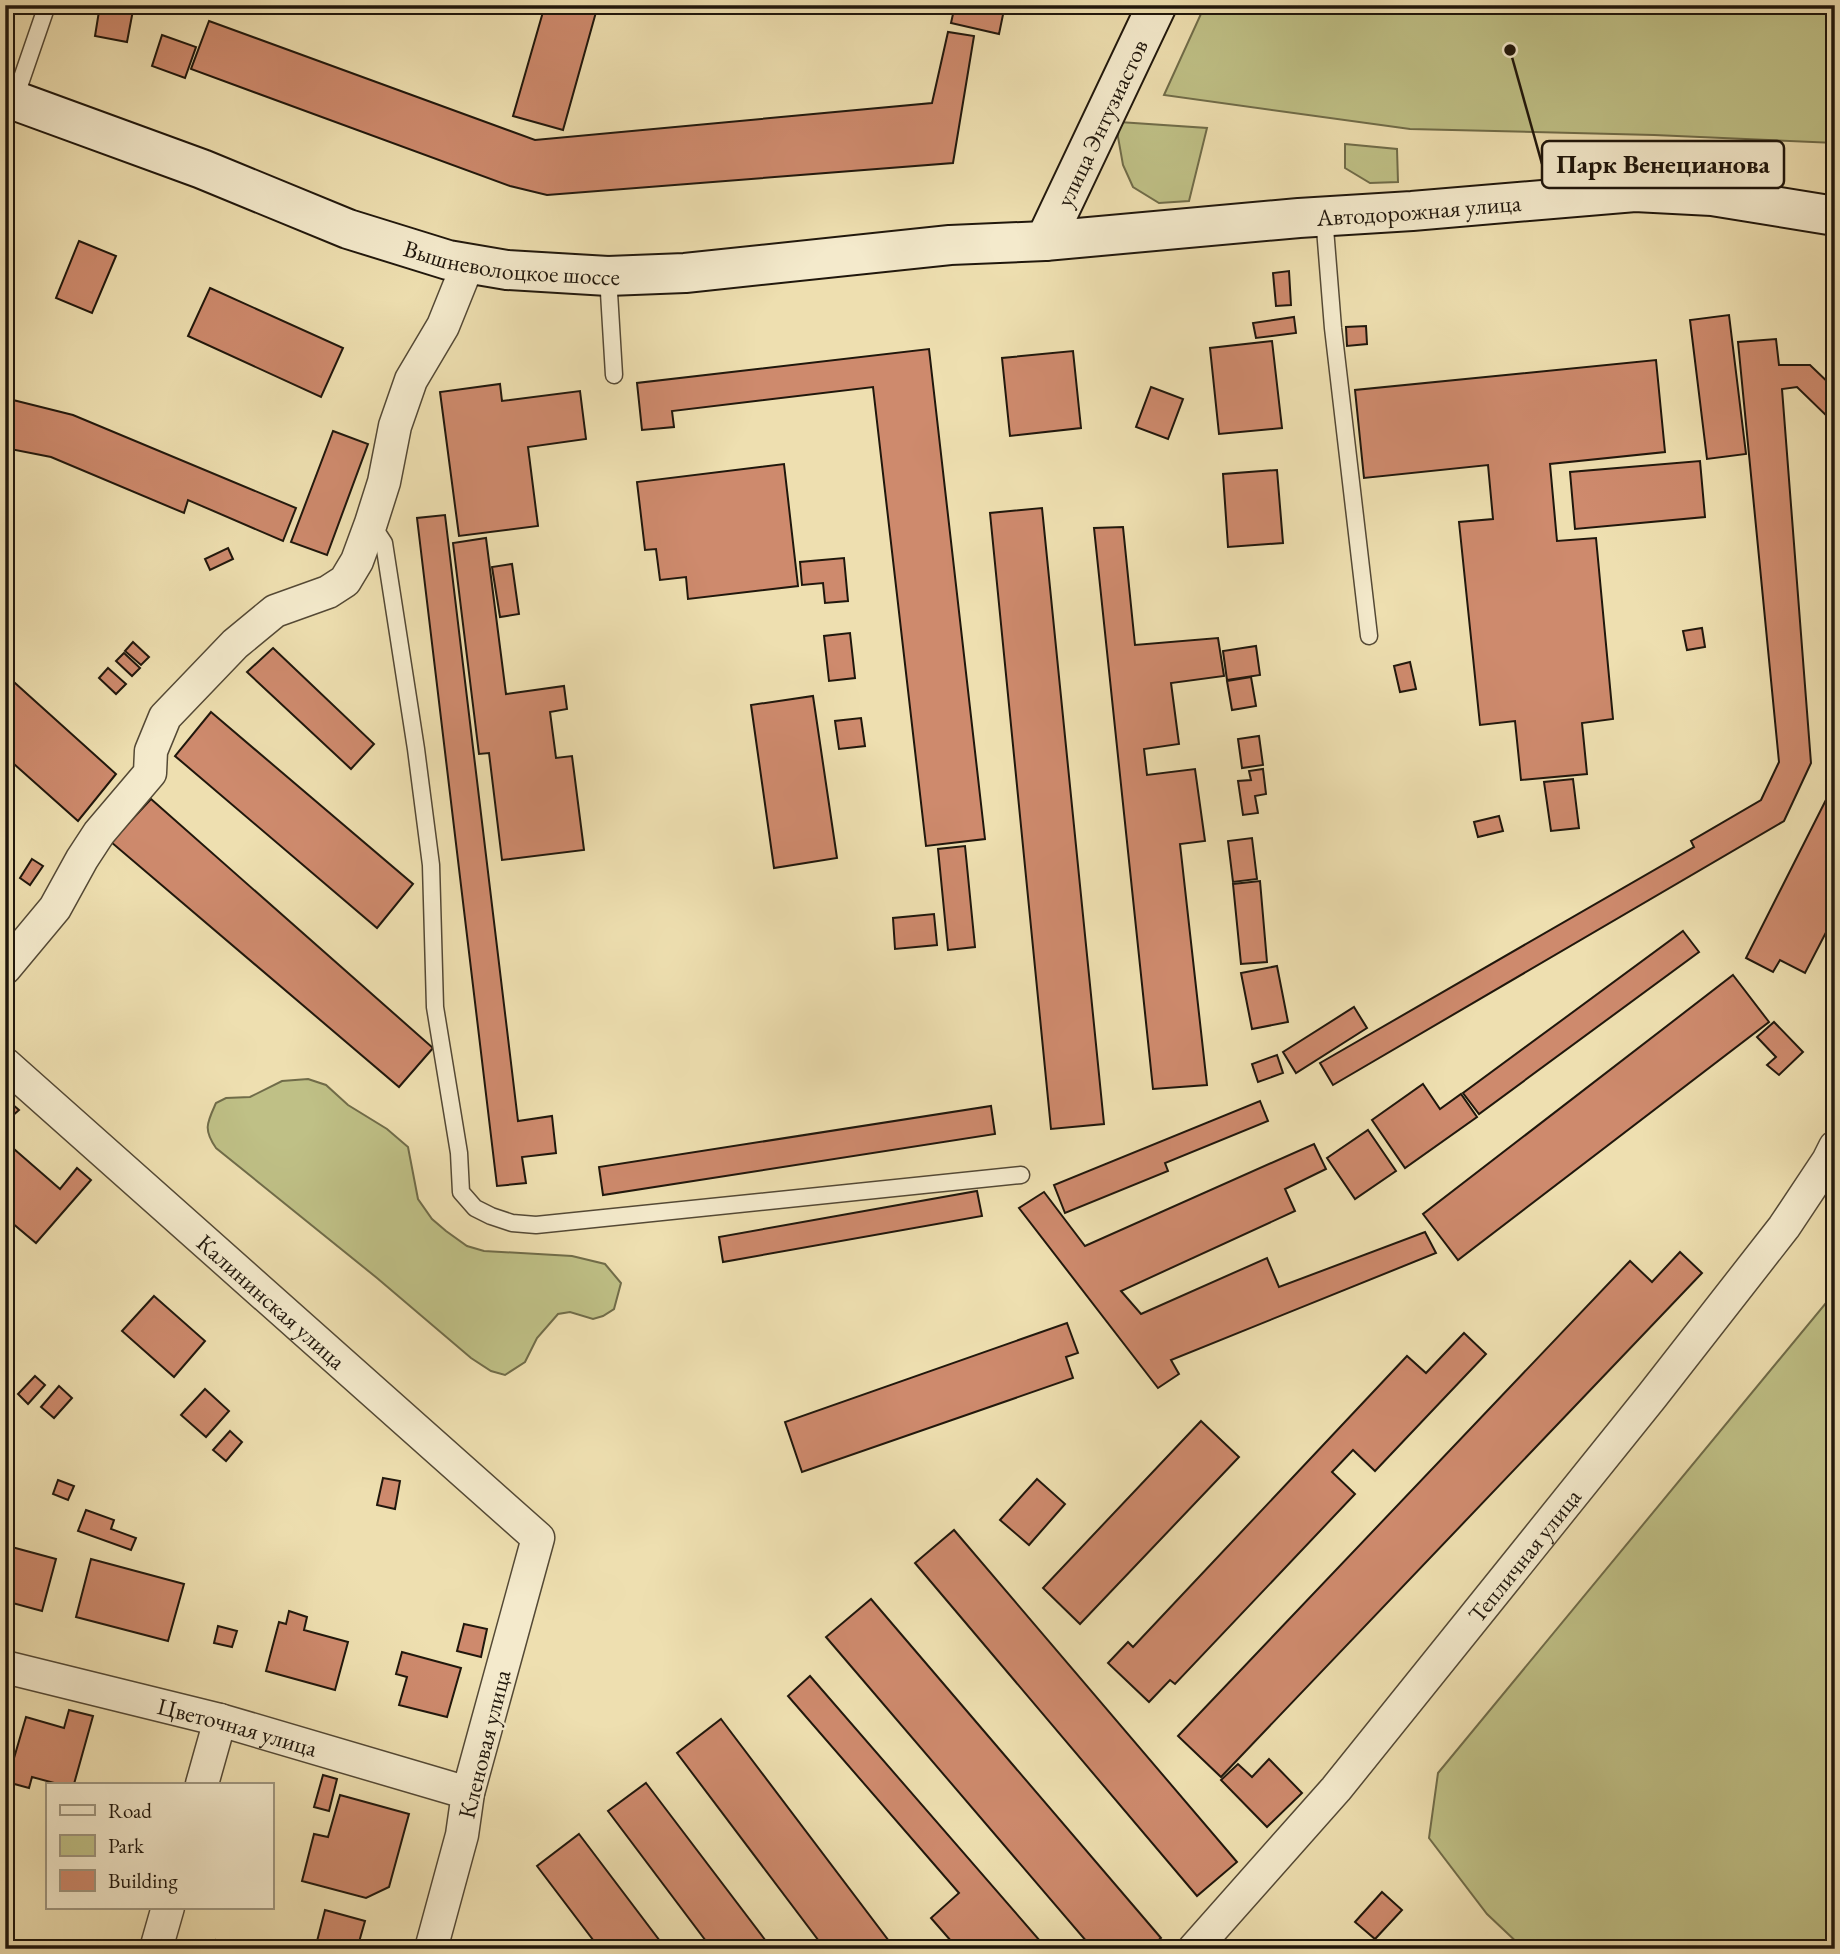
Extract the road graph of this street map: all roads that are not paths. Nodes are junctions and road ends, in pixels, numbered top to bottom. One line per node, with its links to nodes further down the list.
1 (45, 5): 3 (lane)
2 (1157, 5): 6 (main road, улица Энтузиастов)
3 (10, 99): 7 (main road, Вышневолоцкое шоссе)
4 (1324, 216): 5 (main road, Автодорожная улица); 6 (main road, Автодорожная улица); 11 (lane)
5 (1835, 216)
6 (1045, 241): 8 (main road, Вышневолоцкое шоссе)
7 (468, 264): 8 (main road, Вышневолоцкое шоссе); 10 (street)
8 (608, 276): 9 (lane)
9 (614, 375)
10 (371, 523): 12 (street); 15 (lane)
11 (1369, 636)
12 (5, 968)
13 (5, 1064): 16 (street, Калининская улица)
14 (1835, 1147): 24 (street, Тепличная улица)
15 (1021, 1175)
16 (538, 1538): 20 (street, Кленовая улица)
17 (5, 1667): 18 (street, Цветочная улица)
18 (220, 1720): 19 (street); 20 (street, Цветочная улица)
19 (202, 1783)
20 (468, 1793): 23 (street, Кленовая улица)
21 (167, 1909): 22 (street)
22 (156, 1949)
23 (431, 1949)
24 (1194, 1949)

